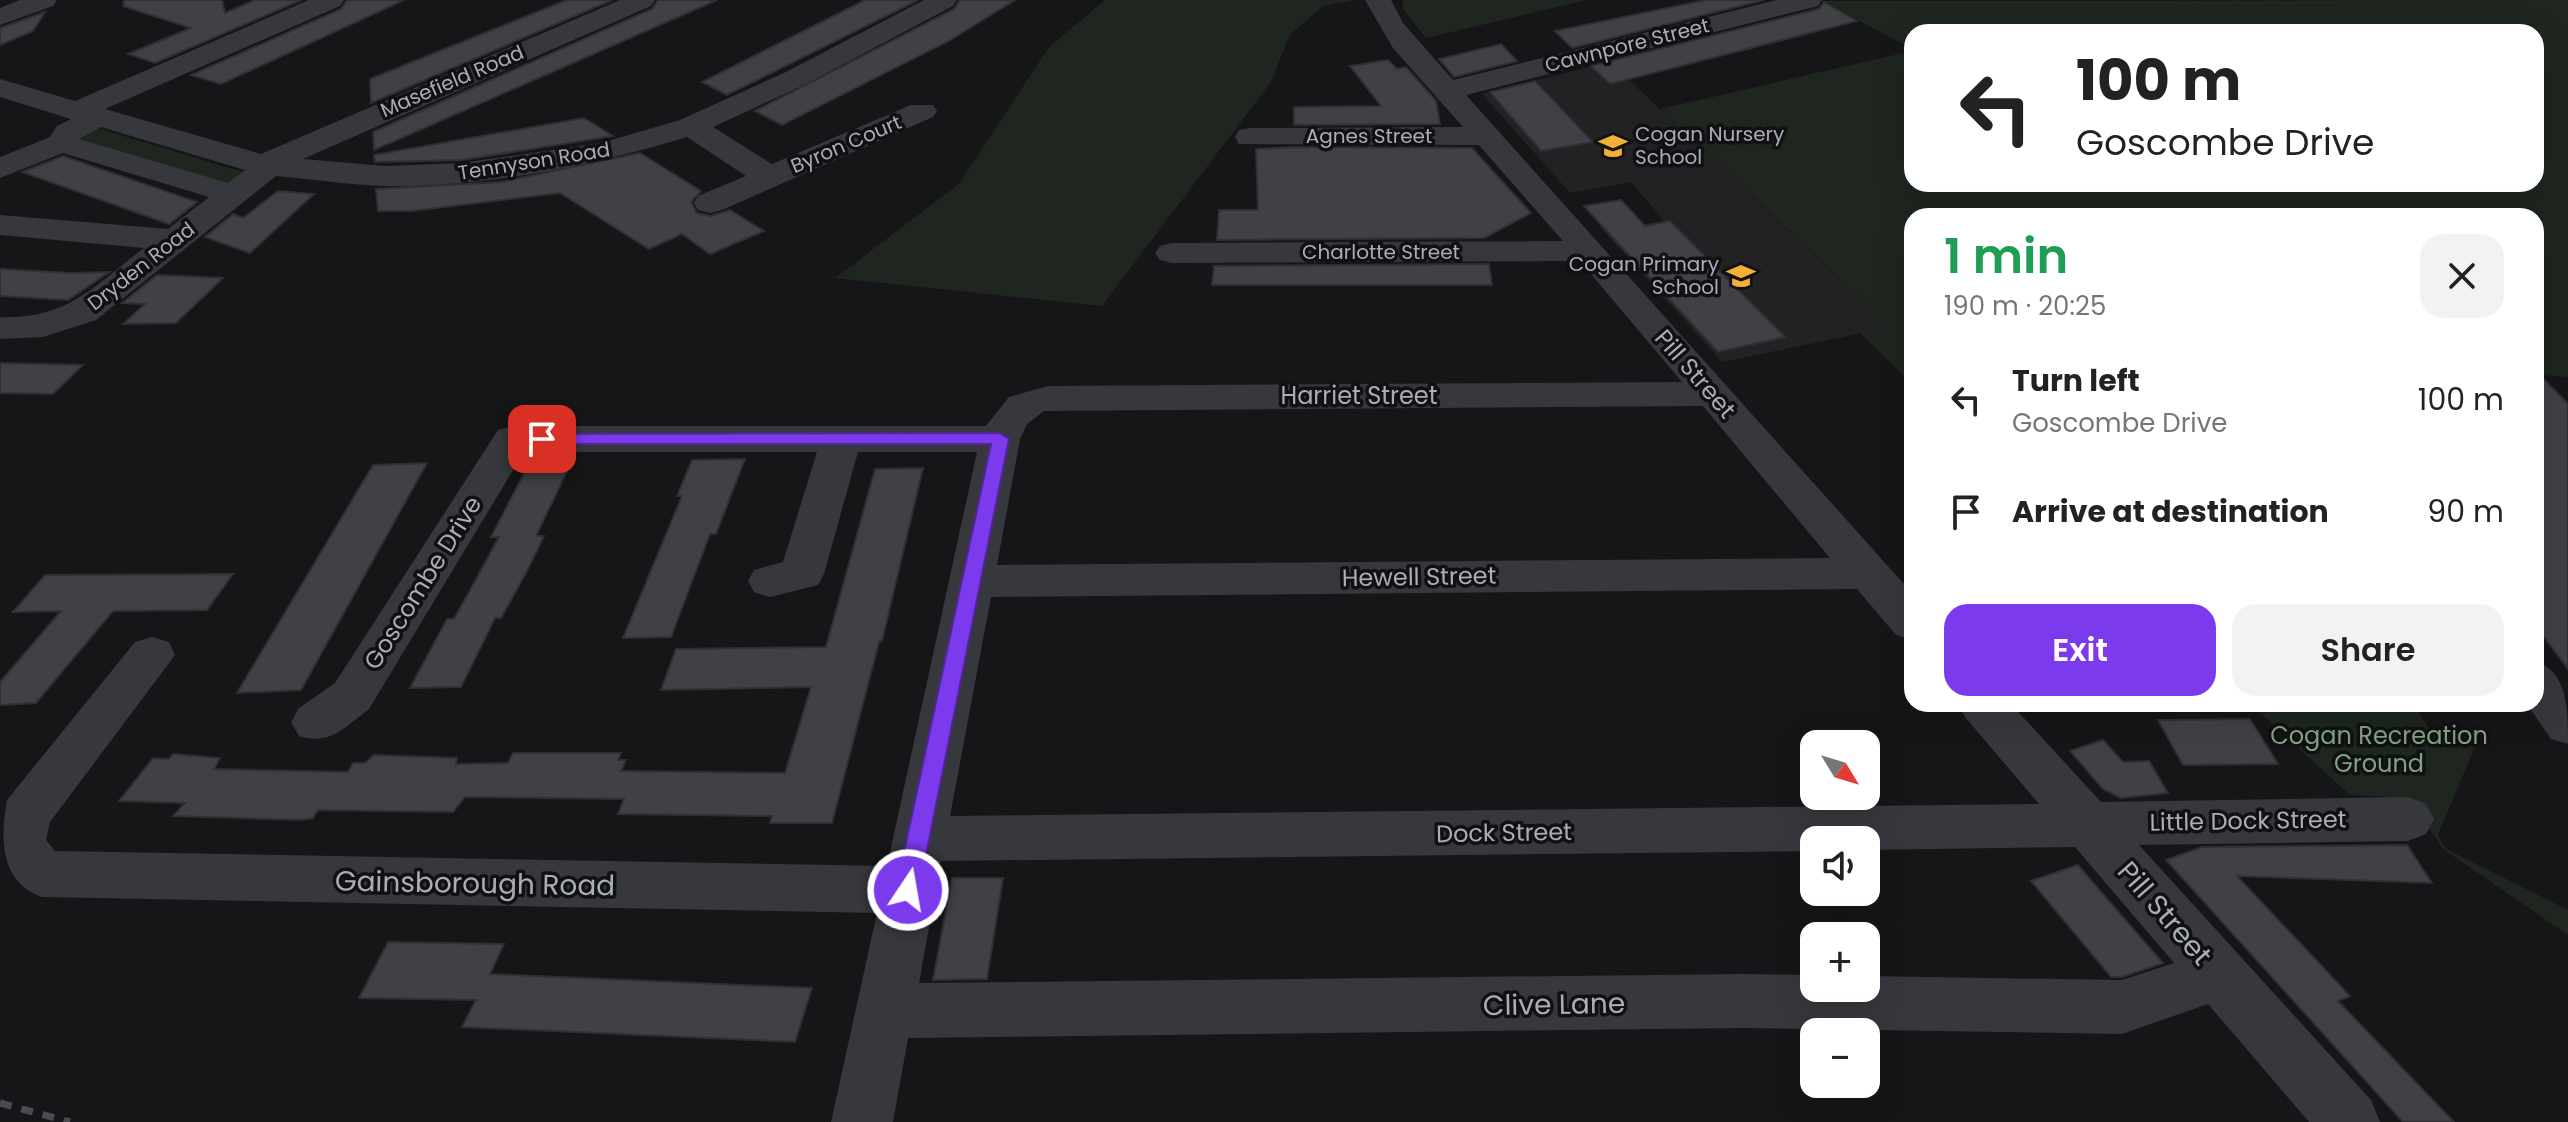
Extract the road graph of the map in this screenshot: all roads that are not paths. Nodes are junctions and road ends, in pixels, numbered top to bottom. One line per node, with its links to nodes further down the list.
1 (44, 0): 7 (street)
2 (331, 0): 11 (street)
3 (642, 0): 16 (street, Masefield Road)
4 (944, 0): 12 (street, Tennyson Road)
5 (1378, 0): 9 (street, Pill Street)
6 (1809, 0): 9 (street, Cawnpore Street)
7 (0, 17)
8 (0, 88): 11 (street, Tennyson Road)
9 (1445, 91): 13 (street, Pill Street)
10 (922, 111): 18 (street, Byron Court)
11 (87, 114): 15 (street); 16 (street, Tennyson Road)
12 (691, 126): 16 (street, Tennyson Road); 18 (street)
13 (1488, 136): 14 (street, Agnes Street); 23 (street, Pill Street)
14 (1250, 137)
15 (61, 143): 17 (street); 19 (street)
16 (263, 165): 19 (street, Dryden Road)
17 (0, 168)
18 (770, 177): 20 (street, Byron Court)
19 (232, 194): 22 (street, Dryden Road)
20 (710, 203)
21 (0, 225): 22 (street)
22 (174, 240): 25 (street, Dryden Road)
23 (1590, 251): 24 (street, Charlotte Street); 26 (street, Pill Street)
24 (1172, 253)
25 (0, 328)
26 (1712, 394): 27 (street, Harriet Street); 29 (street, Pill Street)
27 (1005, 427): 28 (street, Goscombe Drive); 31 (street)
28 (841, 441): 30 (street); 36 (street, Goscombe Drive)
29 (1868, 573): 31 (street, Hewell Street); 32 (street, Pill Street)
30 (770, 581)
31 (971, 581): 40 (street)
32 (1904, 614)
33 (152, 655): 41 (street, Gainsborough Road)
34 (2544, 690): 37 (street)
35 (1989, 712): 39 (street, Pill Street)
36 (316, 722)
37 (2568, 725)
38 (2408, 819): 39 (street, Little Dock Street)
39 (2088, 826): 40 (street, Dock Street); 42 (street, Pill Street)
40 (919, 839): 41 (street)
41 (908, 890): 43 (street)
42 (2219, 974): 43 (street, Clive Lane); 45 (street, Pill Street)
43 (884, 1011): 44 (street)
44 (862, 1122)
45 (2349, 1122)

